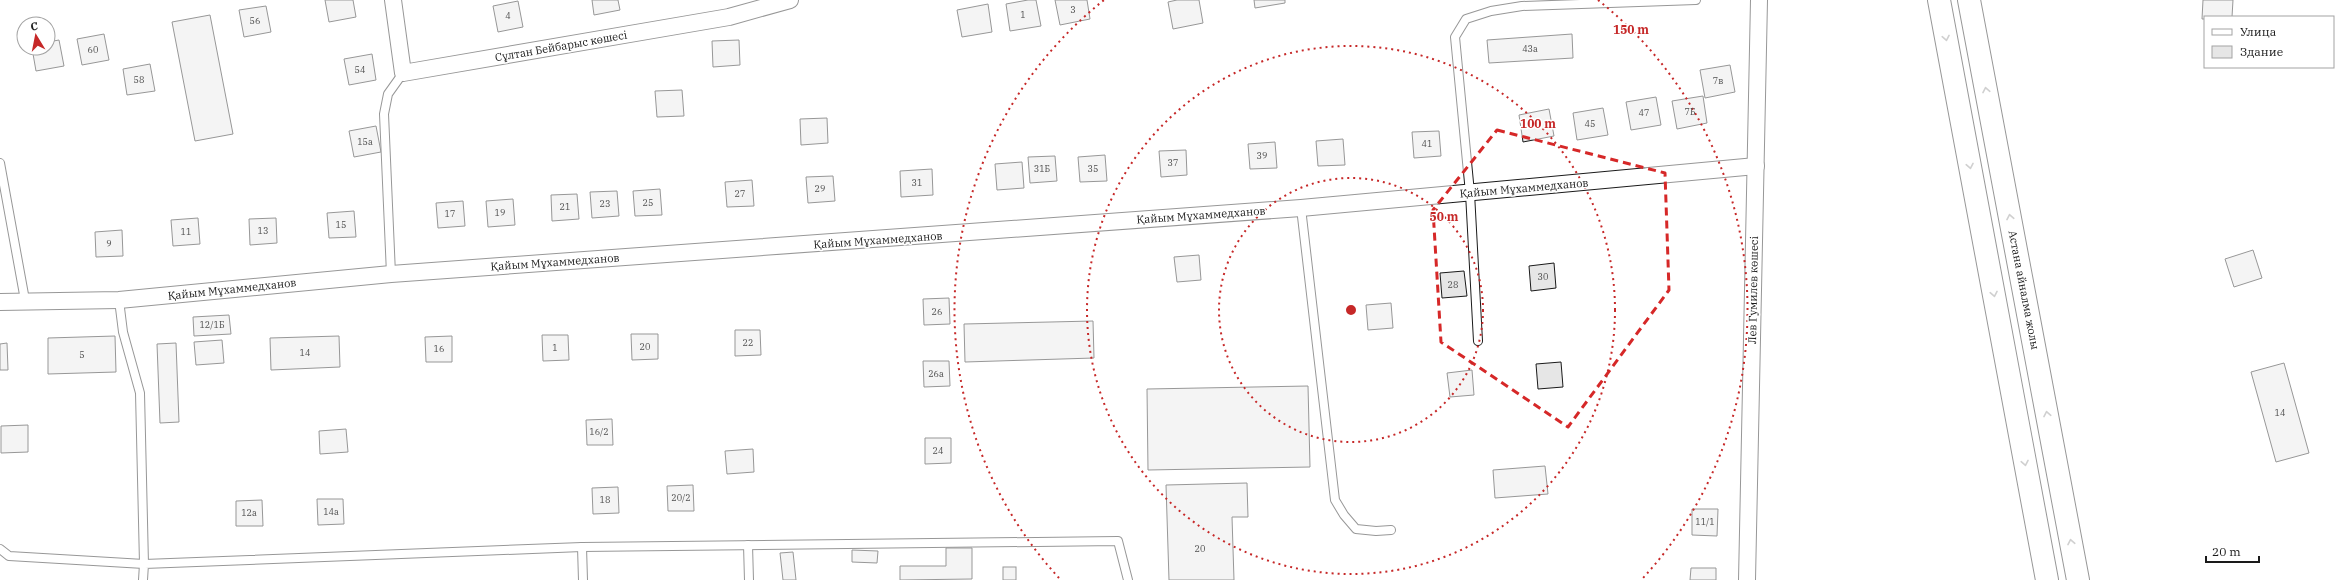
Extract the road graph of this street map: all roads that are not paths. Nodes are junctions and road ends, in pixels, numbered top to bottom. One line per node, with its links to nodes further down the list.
1 (393, 0): 7 (street)
2 (790, 0): 7 (street, Сұлтан Бейбарыс көшесі)
3 (1696, 0): 10 (lane)
4 (1759, 0): 9 (street, Лев Гумилев көшесі)
5 (1938, 0): 27 (highway, one-way to 27)
6 (1969, 0): 28 (highway, Астана айналма жолы, one-way to 6)
7 (403, 73): 12 (lane)
8 (0, 164): 13 (lane)
9 (1756, 166): 10 (street, Қайым Мұхаммедханов); 26 (street, Лев Гумилев көшесі)
10 (1470, 193): 11 (street, Қайым Мұхаммедханов); 16 (lane)
11 (1301, 208): 12 (street, Қайым Мұхаммедханов); 17 (lane)
12 (391, 274): 14 (street, Қайым Мұхаммедханов)
13 (25, 300): 14 (street, Қайым Мұхаммедханов); 15 (street, Қайым Мұхаммедханов)
14 (119, 300): 21 (lane)
15 (0, 302)
16 (1478, 340)
17 (1391, 530)
18 (748, 545): 19 (lane); 24 (lane); 25 (lane)
19 (582, 548): 21 (lane); 23 (lane)
20 (0, 549): 21 (lane)
21 (144, 564): 22 (lane)
22 (143, 580)
23 (583, 580)
24 (749, 580)
25 (1128, 580)
26 (1747, 580)
27 (2048, 580)
28 (2078, 580)

